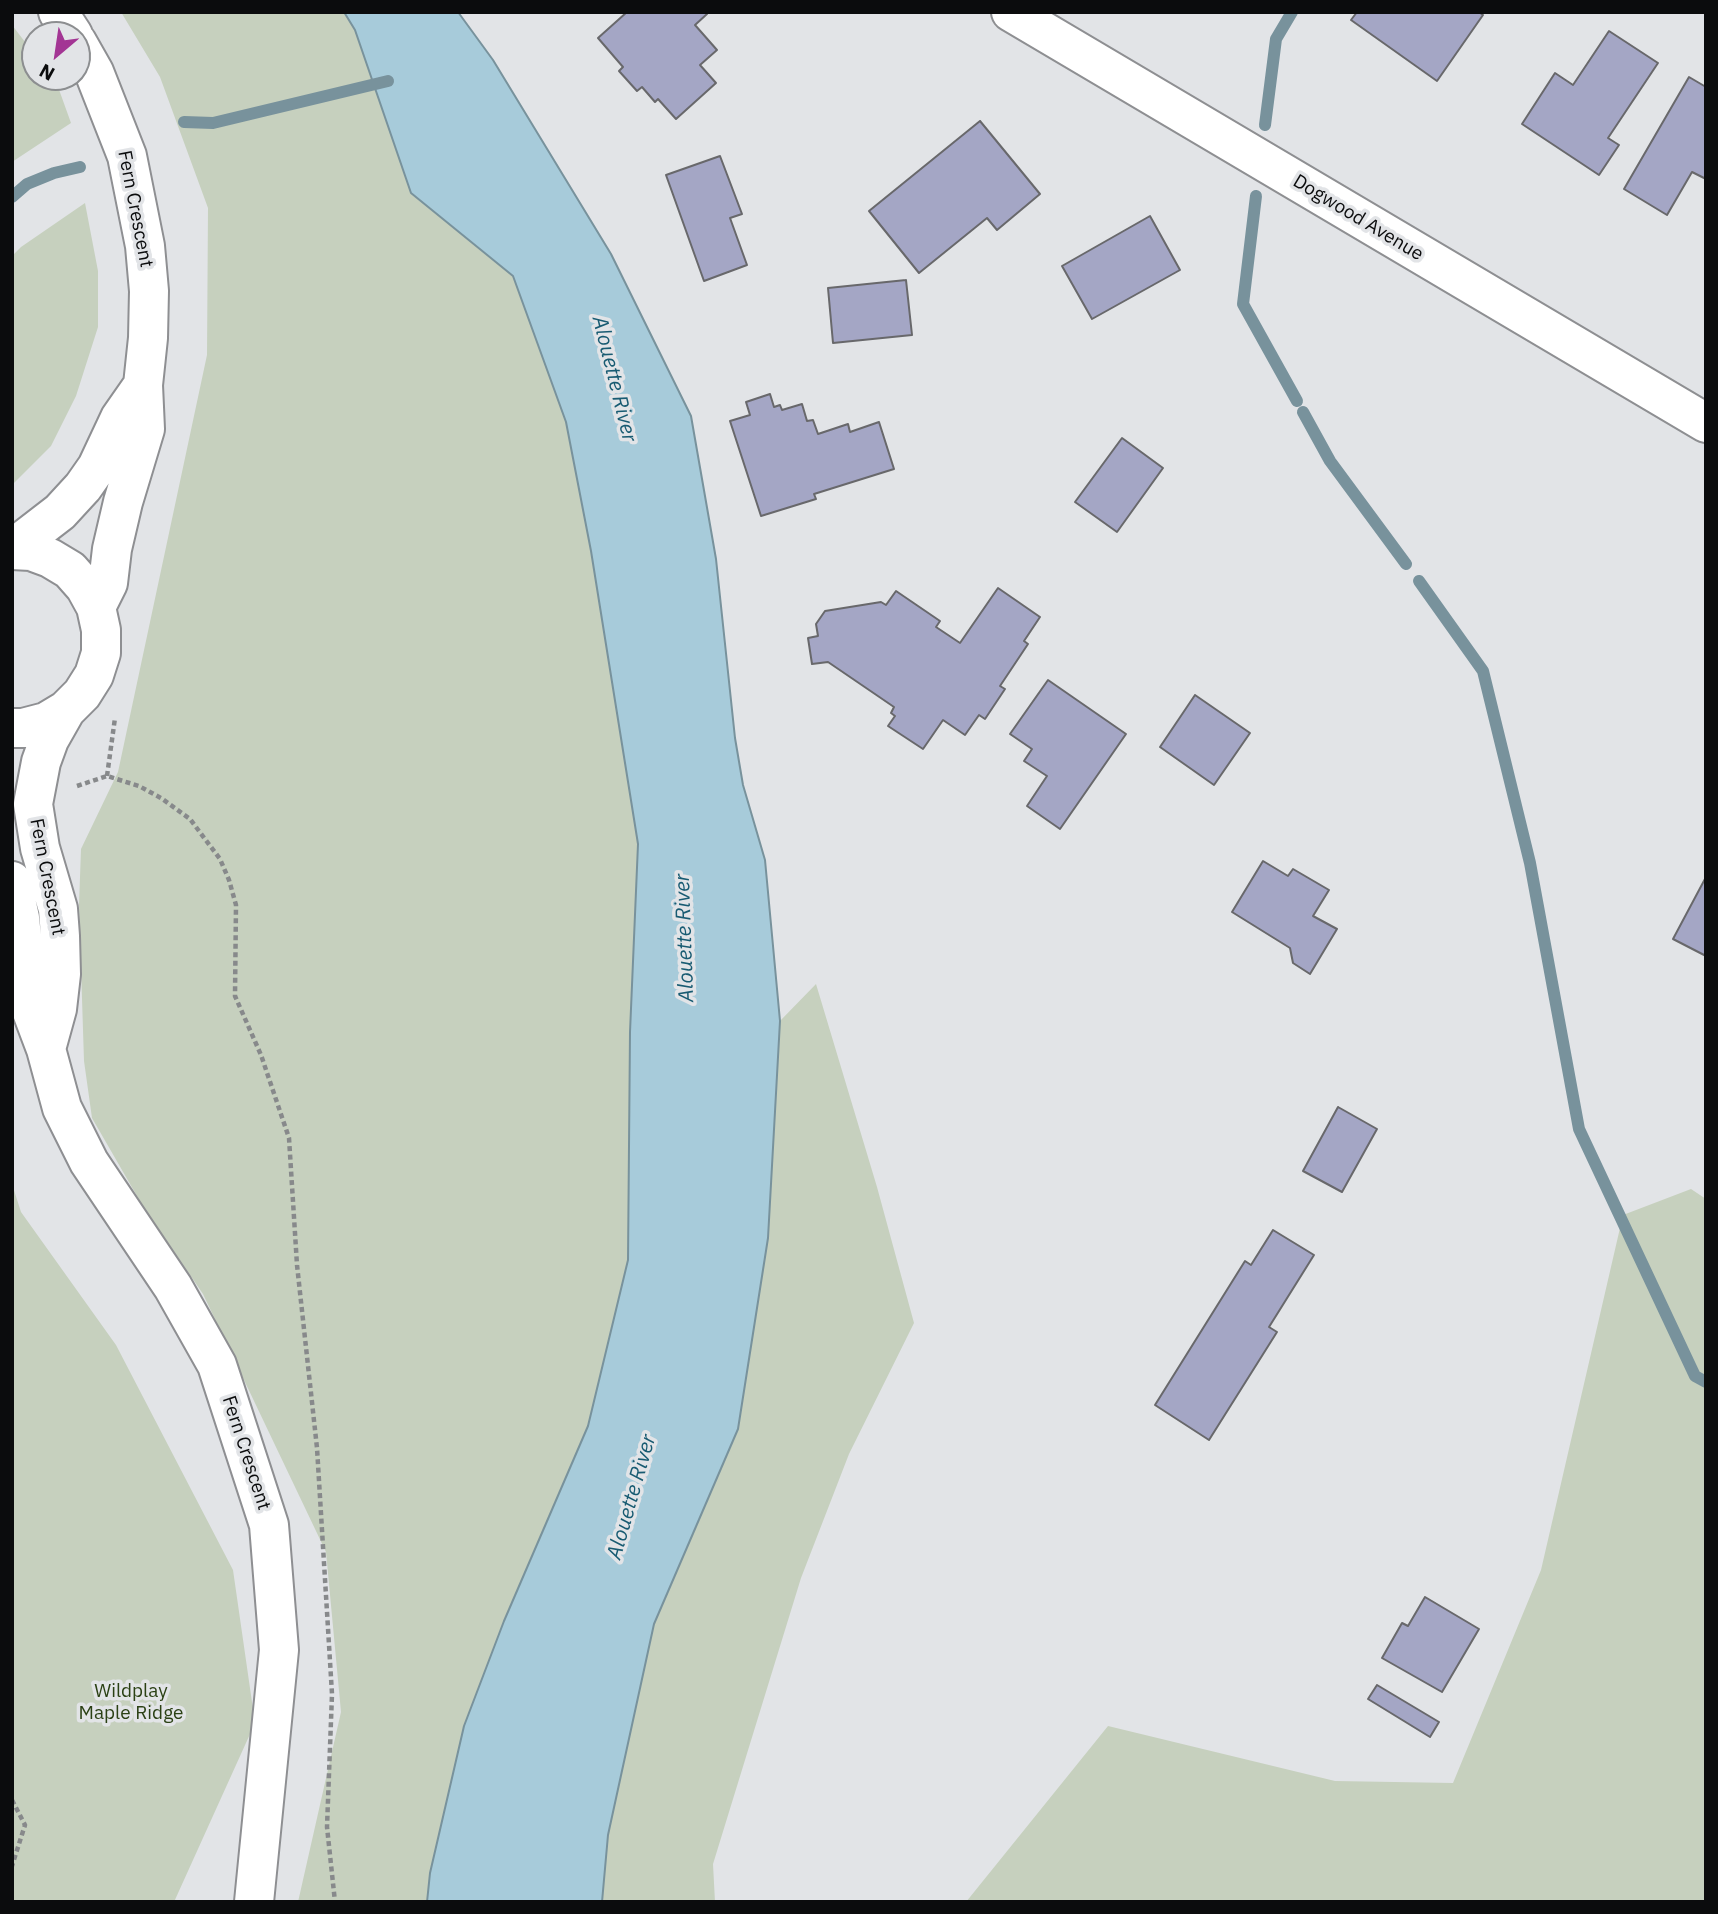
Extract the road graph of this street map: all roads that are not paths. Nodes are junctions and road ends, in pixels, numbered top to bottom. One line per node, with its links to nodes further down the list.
1 (1010, 12): 4 (street, Dogwood Avenue)
2 (91, 67): 3 (street, Fern Crescent)
3 (143, 385): 5 (street, Fern Crescent); 6 (street, Fern Crescent)
4 (1706, 423)
5 (12, 549): 6 (street)
6 (96, 607): 7 (street)
7 (66, 710): 8 (street); 10 (street, Fern Crescent)
8 (12, 727)
9 (12, 881): 10 (street, Fern Crescent)
10 (46, 1049): 11 (street, Fern Crescent)
11 (254, 1902)

